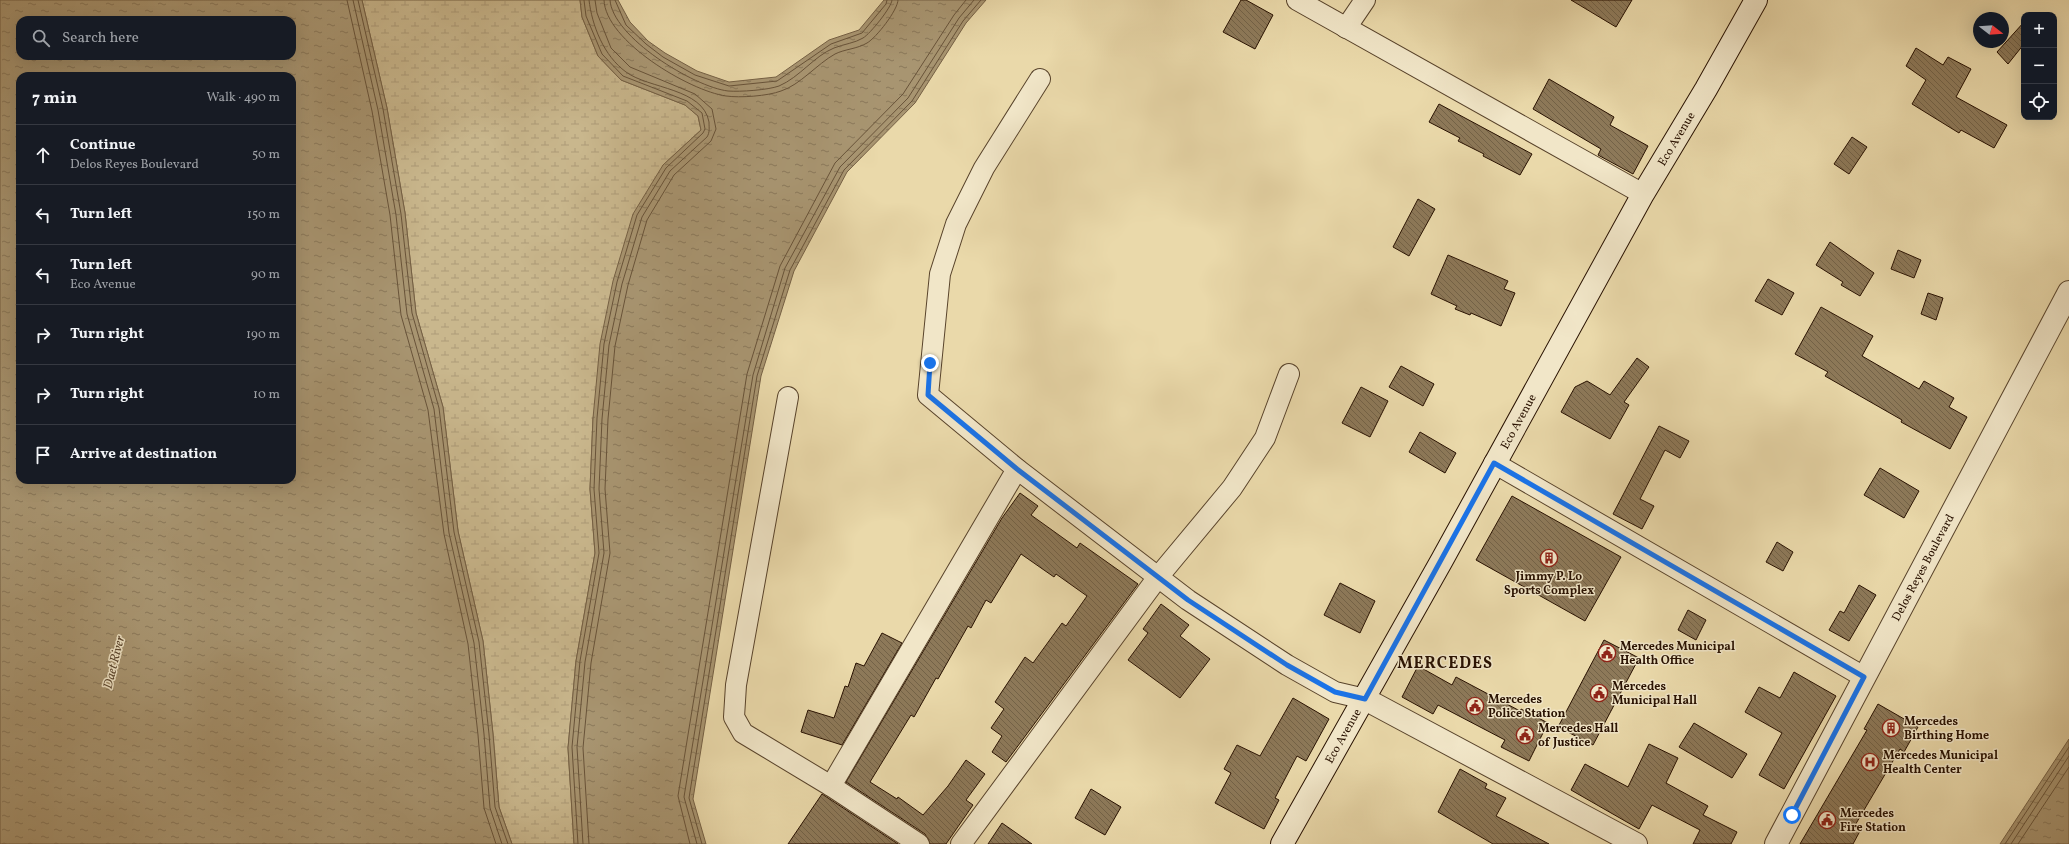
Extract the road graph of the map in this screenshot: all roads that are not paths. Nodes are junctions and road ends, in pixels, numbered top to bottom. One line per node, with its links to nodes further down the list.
1 (1297, 0): 4 (street)
2 (1365, 0): 4 (street)
3 (1752, 1): 6 (main road, Eco Avenue)
4 (1346, 28): 6 (street)
5 (1040, 79): 11 (street)
6 (1643, 194): 10 (main road, Eco Avenue)
7 (2069, 292): 13 (main road, Delos Reyes Boulevard)
8 (1289, 374): 12 (street)
9 (788, 397): 15 (street)
10 (1494, 463): 13 (street); 14 (main road, Eco Avenue)
11 (1017, 469): 12 (street); 15 (street)
12 (1158, 578): 14 (street); 17 (street)
13 (1864, 677): 20 (main road, Delos Reyes Boulevard)
14 (1365, 699): 18 (main road, Eco Avenue); 19 (main road)
15 (831, 786): 16 (street)
16 (919, 844)
17 (961, 844)
18 (1282, 844)
19 (1636, 844)
20 (1776, 844)

